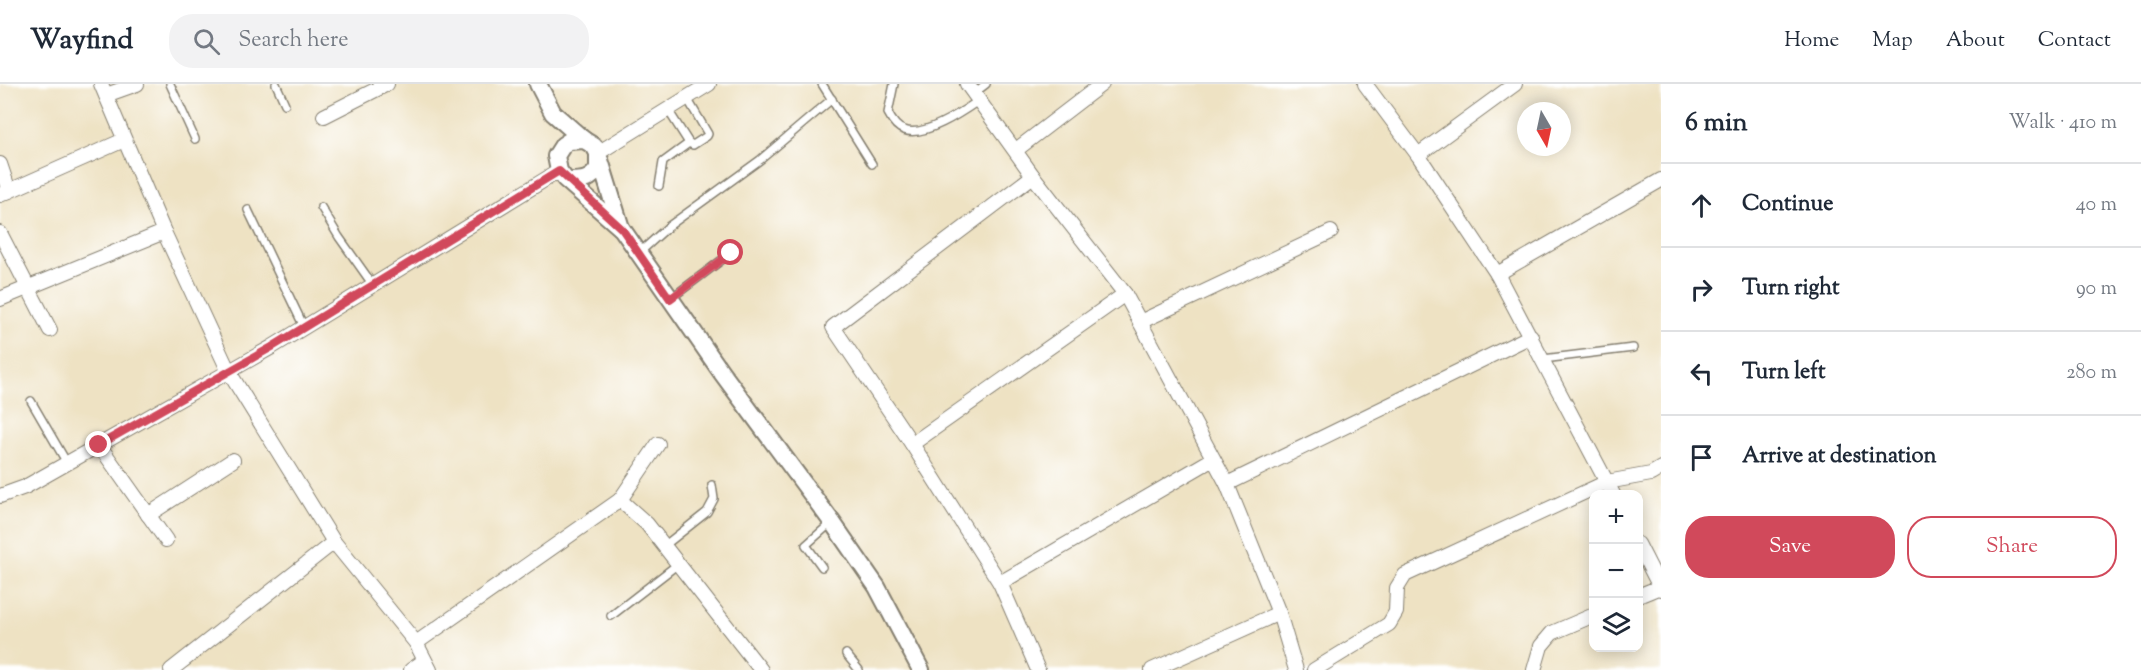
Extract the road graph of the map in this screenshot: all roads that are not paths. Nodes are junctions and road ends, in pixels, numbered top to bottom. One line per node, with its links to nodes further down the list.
1 (137, 84): 13 (street)
2 (170, 84): 21 (lane)
3 (276, 84): 17 (lane)
4 (387, 84): 20 (street)
5 (538, 84): 19 (street)
6 (709, 84): 15 (street)
7 (822, 84): 16 (lane)
8 (894, 84): 14 (lane)
9 (987, 84): 14 (lane)
10 (1102, 84): 25 (street)
11 (1365, 84): 26 (street)
12 (1515, 84): 26 (street)
13 (104, 90): 23 (street)
14 (973, 93): 25 (street)
15 (687, 98): 18 (street); 24 (lane)
16 (832, 99): 29 (lane); 41 (lane)
17 (285, 104)
18 (668, 110): 24 (lane); 27 (street)
19 (553, 113): 22 (street); 30 (street)
20 (324, 116)
21 (195, 139)
22 (584, 140): 27 (street); 30 (street)
23 (124, 141): 34 (street); 38 (street)
24 (689, 143): 33 (lane)
25 (1016, 150): 31 (street)
26 (1418, 155): 43 (street)
27 (599, 156): 30 (street); 37 (street)
28 (0, 164): 34 (street)
29 (872, 164)
30 (562, 169): 37 (street); 44 (street)
31 (1033, 176): 46 (street); 58 (street)
32 (1661, 180): 43 (street)
33 (660, 186)
34 (5, 193)
35 (321, 207): 44 (lane)
36 (248, 210): 50 (lane)
37 (622, 229): 41 (street)
38 (164, 232): 45 (street); 55 (street)
39 (1331, 232): 49 (street)
40 (0, 233): 45 (street)
41 (639, 253): 48 (street)
42 (731, 253): 48 (lane)
43 (1497, 274): 52 (street)
44 (373, 285): 50 (street)
45 (28, 288): 47 (street); 51 (street)
46 (1125, 294): 49 (street); 58 (street)
47 (0, 299)
48 (670, 299): 70 (street)
49 (1140, 322): 60 (street)
50 (304, 327): 55 (street)
51 (50, 330)
52 (1531, 336): 54 (street); 64 (street)
53 (1633, 348): 54 (lane)
54 (1543, 359): 66 (street)
55 (229, 372): 59 (street); 72 (street)
56 (31, 401): 62 (lane)
57 (658, 444): 68 (street)
58 (912, 444): 77 (street)
59 (99, 445): 62 (street); 69 (street)
60 (1213, 459): 64 (street); 77 (street)
61 (233, 460): 69 (street)
62 (67, 463): 67 (street)
63 (1658, 474): 66 (street)
64 (1227, 484): 80 (street)
65 (712, 485): 73 (lane)
66 (1610, 488): 94 (street)
67 (0, 496)
68 (620, 500): 73 (street); 83 (street)
69 (148, 515): 71 (street)
70 (832, 522): 76 (lane); 90 (street)
71 (166, 540)
72 (334, 542): 83 (street); 86 (street)
73 (664, 546): 75 (street)
74 (1643, 554): 78 (street)
75 (678, 564): 81 (lane); 88 (street)
76 (822, 567)
77 (1000, 583): 91 (street)
78 (1660, 588): 79 (street)
79 (1643, 594)
80 (1279, 613): 92 (street); 93 (street)
81 (611, 616)
82 (1589, 617): 95 (street)
83 (416, 643): 85 (street)
84 (846, 654): 89 (lane)
85 (427, 665): 87 (street)
86 (171, 670)
87 (411, 670)
88 (761, 670)
89 (860, 670)
90 (921, 670)
91 (1038, 670)
92 (1152, 670)
93 (1296, 670)
94 (1314, 670)
95 (1534, 670)

